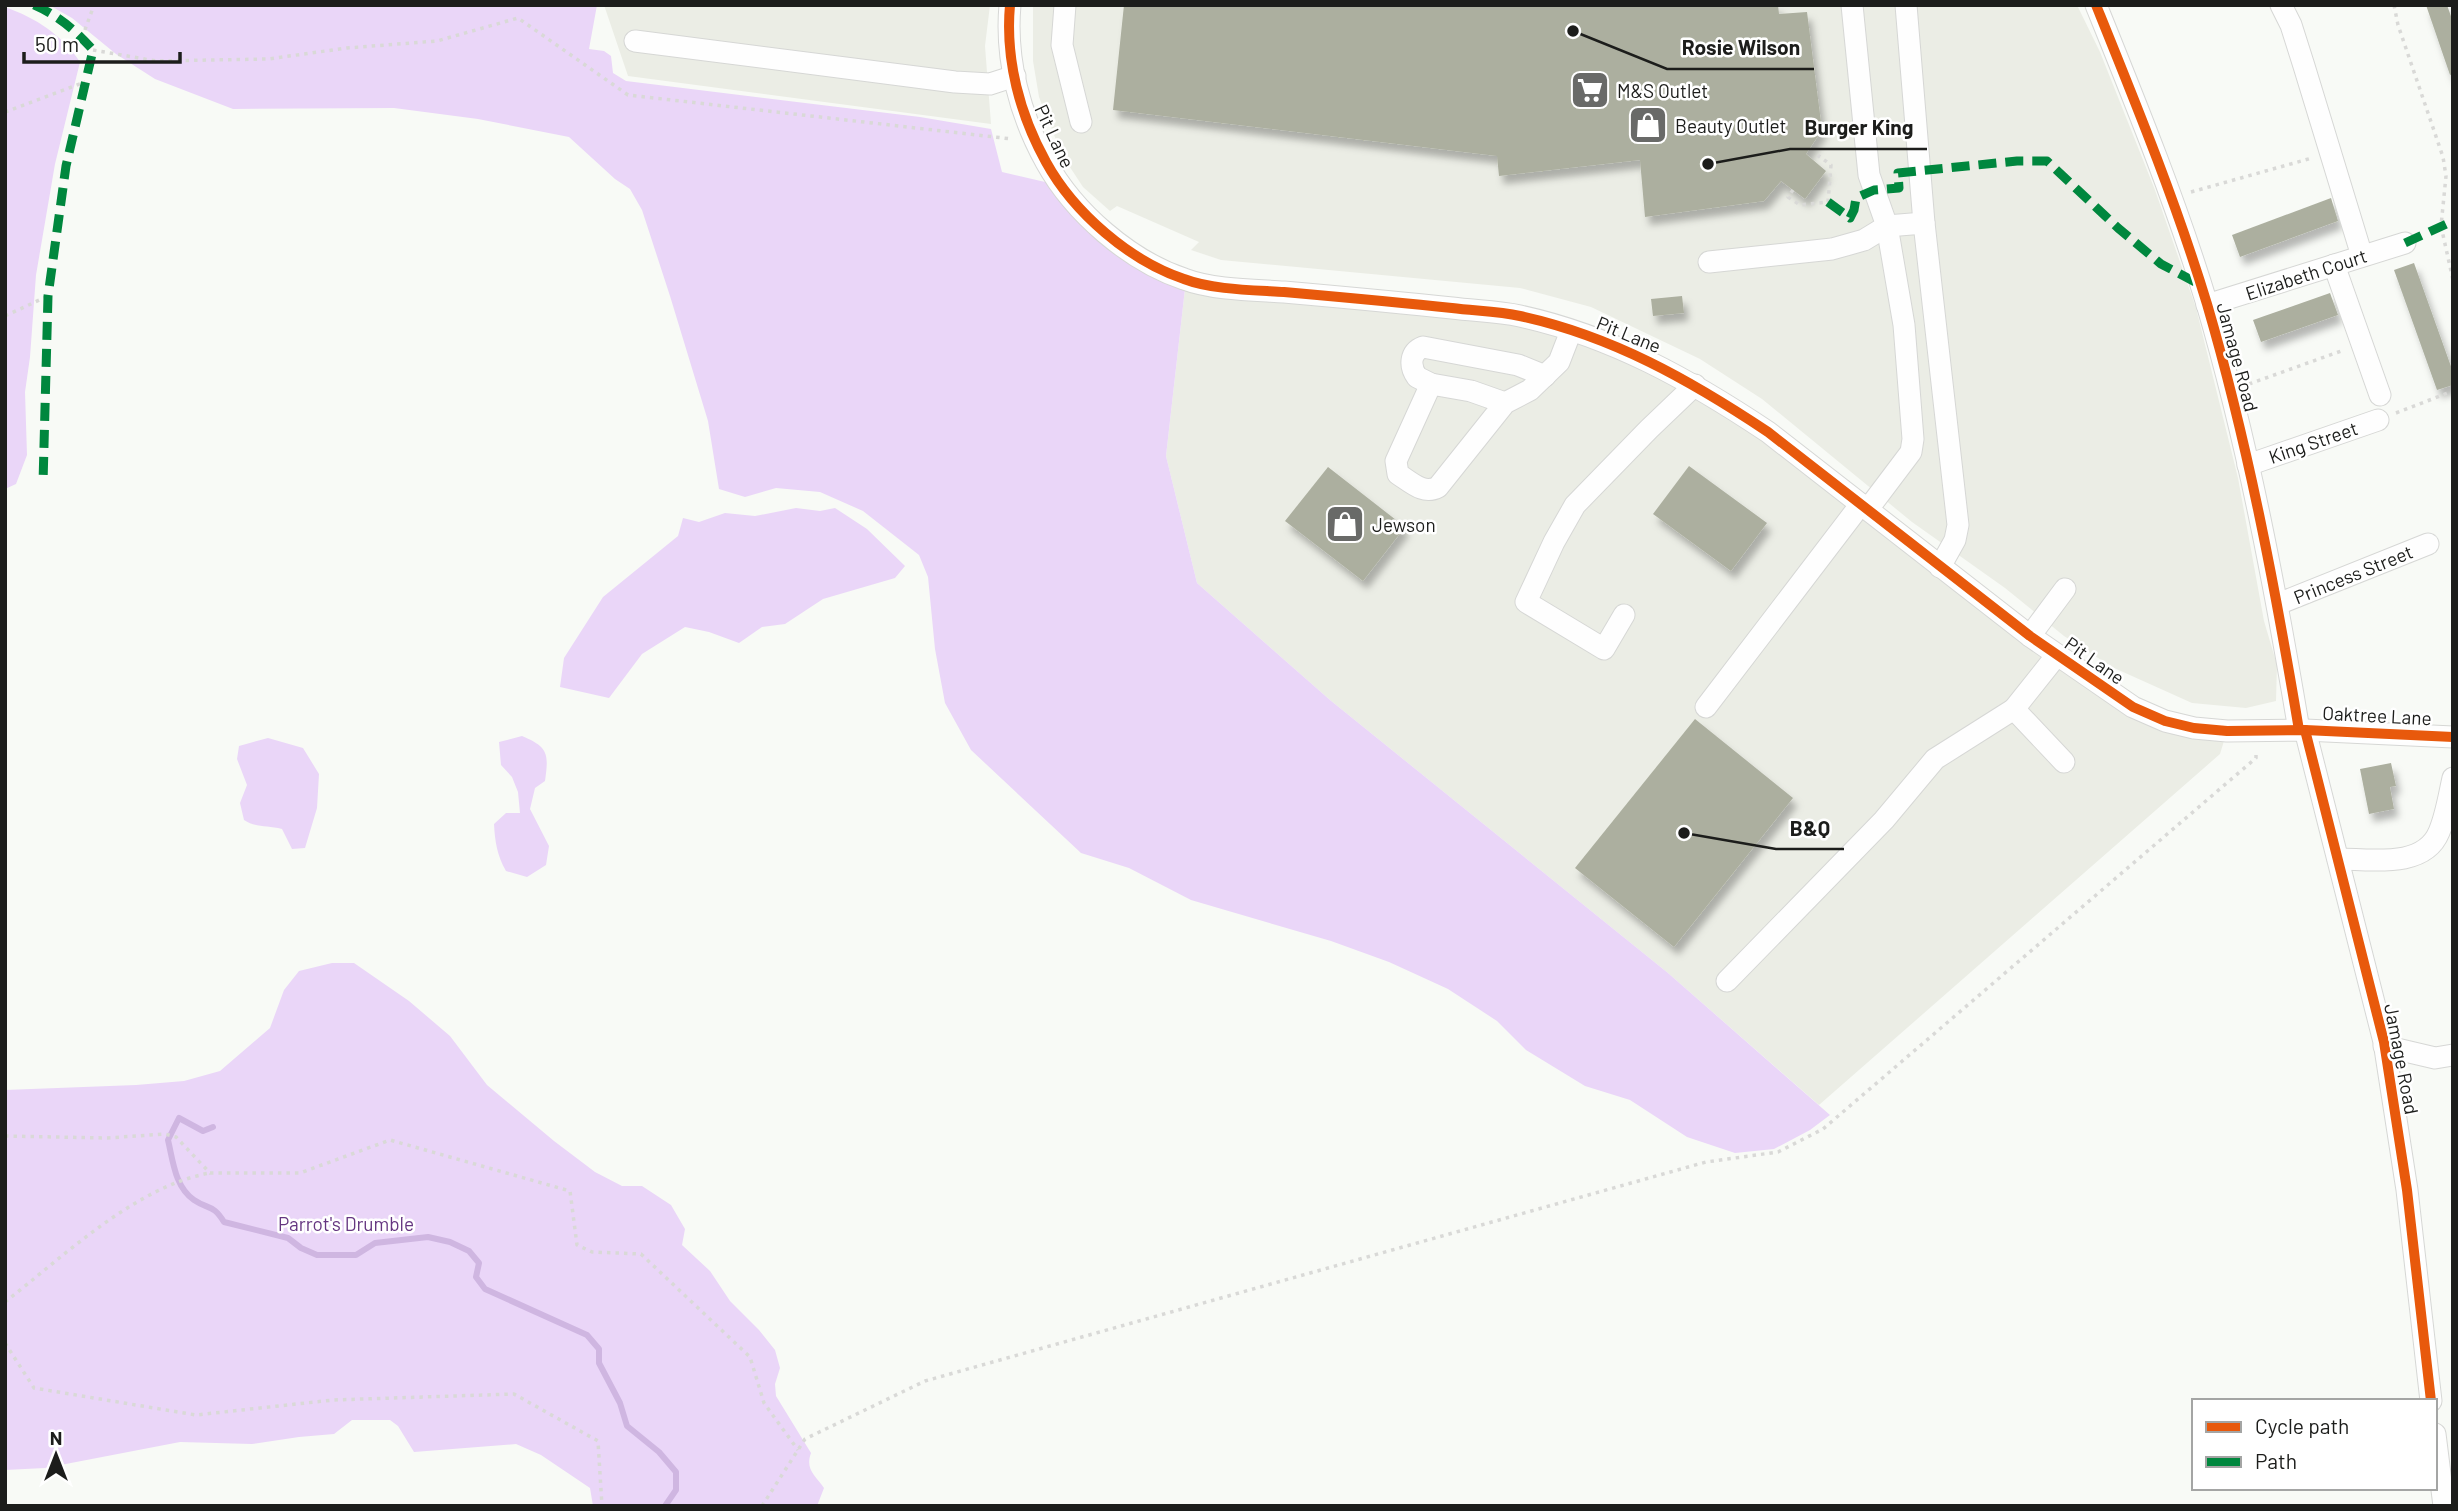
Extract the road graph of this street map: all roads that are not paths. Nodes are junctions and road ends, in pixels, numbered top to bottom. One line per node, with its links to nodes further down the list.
1 (1010, 5): 8 (street, Pit Lane)
2 (1065, 5): 9 (street)
3 (1852, 5): 11 (street)
4 (1906, 5): 10 (street)
5 (2096, 5): 16 (street, Jamage Road)
6 (2281, 5): 13 (street)
7 (635, 41): 8 (street)
8 (1015, 76): 19 (street, Pit Lane)
9 (1081, 122)
10 (1924, 223): 11 (street); 17 (street)
11 (1887, 226): 14 (street); 18 (street)
12 (2405, 243): 13 (street, Elizabeth Court)
13 (2362, 256): 15 (street, Elizabeth Court)
14 (1709, 262)
15 (2334, 265): 16 (street, Elizabeth Court); 23 (street)
16 (2207, 305): 26 (street, Jamage Road)
17 (1936, 323): 18 (street); 29 (street)
18 (1904, 325): 27 (street)
19 (1571, 331): 20 (street); 22 (street, Pit Lane)
20 (1545, 376): 21 (street); 24 (street)
21 (1432, 384): 24 (street); 24 (street)
22 (1695, 385): 27 (street, Pit Lane); 32 (street)
23 (2380, 395)
24 (1505, 403)
25 (2378, 420): 26 (street, King Street)
26 (2248, 465): 31 (street, Jamage Road)
27 (1865, 506): 29 (street, Pit Lane); 35 (street)
28 (2428, 544): 31 (street, Princess Street)
29 (1940, 567): 33 (street, Pit Lane)
30 (2066, 589): 33 (street)
31 (2278, 604): 37 (street, Jamage Road)
32 (1624, 615)
33 (2030, 636): 34 (street, Pit Lane)
34 (2057, 655): 36 (street); 37 (street, Pit Lane)
35 (1706, 707)
36 (2014, 709): 39 (street); 42 (street)
37 (2302, 730): 38 (street, Oaktree Lane); 41 (street, Jamage Road)
38 (2453, 737)
39 (2064, 762)
40 (2453, 778): 41 (street)
41 (2338, 859): 43 (street, Jamage Road)
42 (1727, 981)
43 (2384, 1046): 44 (street); 45 (street, Jamage Road)
44 (2453, 1055)
45 (2431, 1399)
46 (2437, 1450): 47 (street)
47 (2444, 1506)

